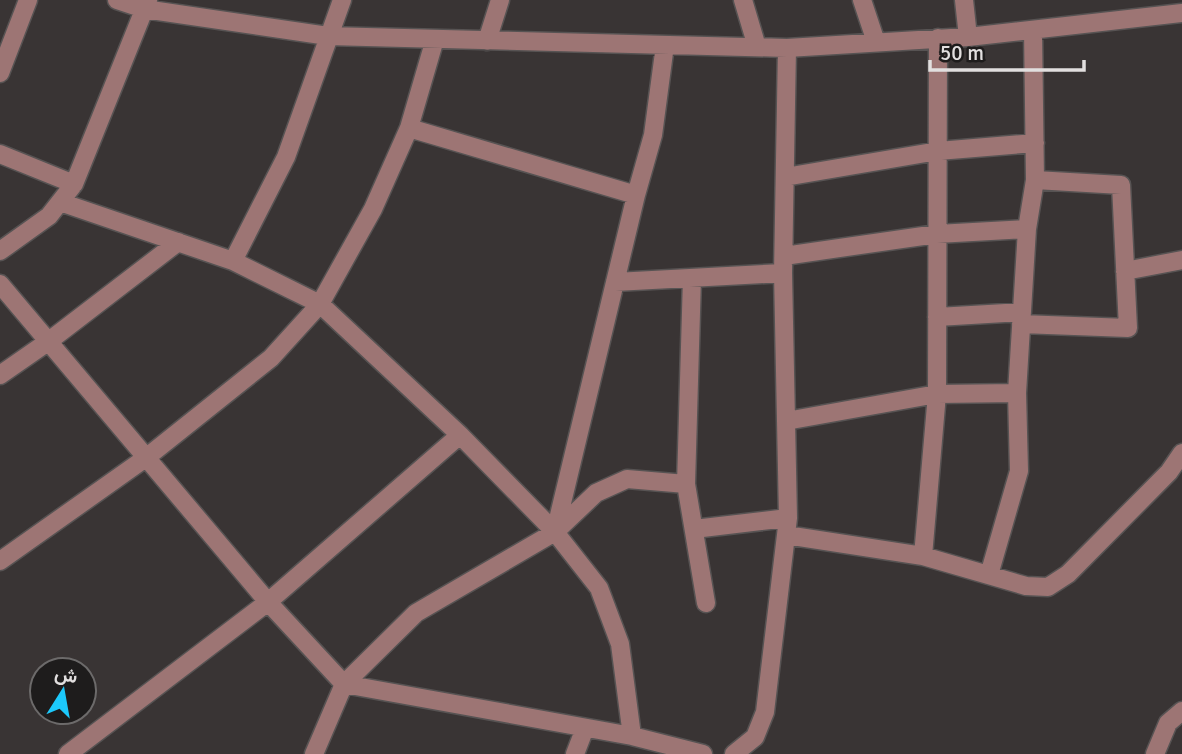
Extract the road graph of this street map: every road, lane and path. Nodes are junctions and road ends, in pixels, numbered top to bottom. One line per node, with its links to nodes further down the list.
1 (28, 0): 20 (street)
2 (117, 0): 8 (street)
3 (342, 0): 11 (street)
4 (500, 0): 15 (street)
5 (743, 0): 18 (street)
6 (862, 0): 16 (street)
7 (964, 0): 12 (street)
8 (146, 5): 11 (street); 27 (street)
9 (1179, 9): 10 (street)
10 (1033, 30): 12 (street); 22 (street)
11 (328, 36): 14 (street); 35 (street)
12 (968, 37): 13 (street)
13 (939, 38): 16 (street); 23 (street)
14 (435, 39): 15 (street); 21 (street)
15 (488, 41): 17 (street)
16 (876, 42): 19 (street)
17 (665, 45): 18 (street); 28 (street)
18 (757, 47): 19 (street)
19 (787, 48): 25 (street)
20 (0, 73)
21 (409, 128): 28 (street); 41 (street)
22 (1035, 143): 23 (street); 26 (street)
23 (938, 151): 25 (street); 31 (street)
24 (0, 154): 27 (street)
25 (785, 177): 36 (street)
26 (1035, 180): 30 (street); 37 (street)
27 (74, 184): 29 (street)
28 (636, 195): 39 (street)
29 (60, 202): 32 (street); 33 (street)
30 (1027, 229): 31 (street); 43 (street)
31 (937, 234): 36 (street); 42 (street)
32 (178, 242): 35 (street); 44 (street)
33 (0, 251)
34 (1182, 260): 37 (street)
35 (233, 261): 41 (street)
36 (783, 265): 38 (street); 48 (street)
37 (1125, 271): 43 (street)
38 (692, 278): 39 (street); 52 (street)
39 (615, 282): 55 (street)
40 (0, 284): 44 (street)
41 (320, 304): 49 (street); 51 (street)
42 (937, 317): 43 (street); 47 (street)
43 (1022, 318): 46 (street)
44 (49, 341): 45 (street); 51 (street)
45 (0, 375)
46 (1017, 393): 47 (street); 58 (street)
47 (937, 394): 48 (street); 56 (street)
48 (786, 421): 53 (street)
49 (460, 435): 55 (street); 59 (street)
50 (1182, 453): 58 (street)
51 (147, 457): 57 (street); 59 (street)
52 (686, 484): 54 (street); 55 (street)
53 (787, 526): 54 (street); 56 (street); 69 (street)
54 (694, 529): 60 (street)
55 (555, 531): 61 (street); 64 (street)
56 (923, 556): 58 (street)
57 (0, 561)
58 (989, 575)
59 (268, 602): 61 (street); 65 (street)
60 (706, 603)
61 (344, 684): 63 (street); 66 (street)
62 (1182, 711): 70 (street)
63 (585, 728): 64 (street); 67 (street)
64 (632, 736): 68 (street)
65 (68, 754)
66 (314, 754)
67 (575, 754)
68 (703, 754)
69 (734, 754)
70 (1155, 754)

